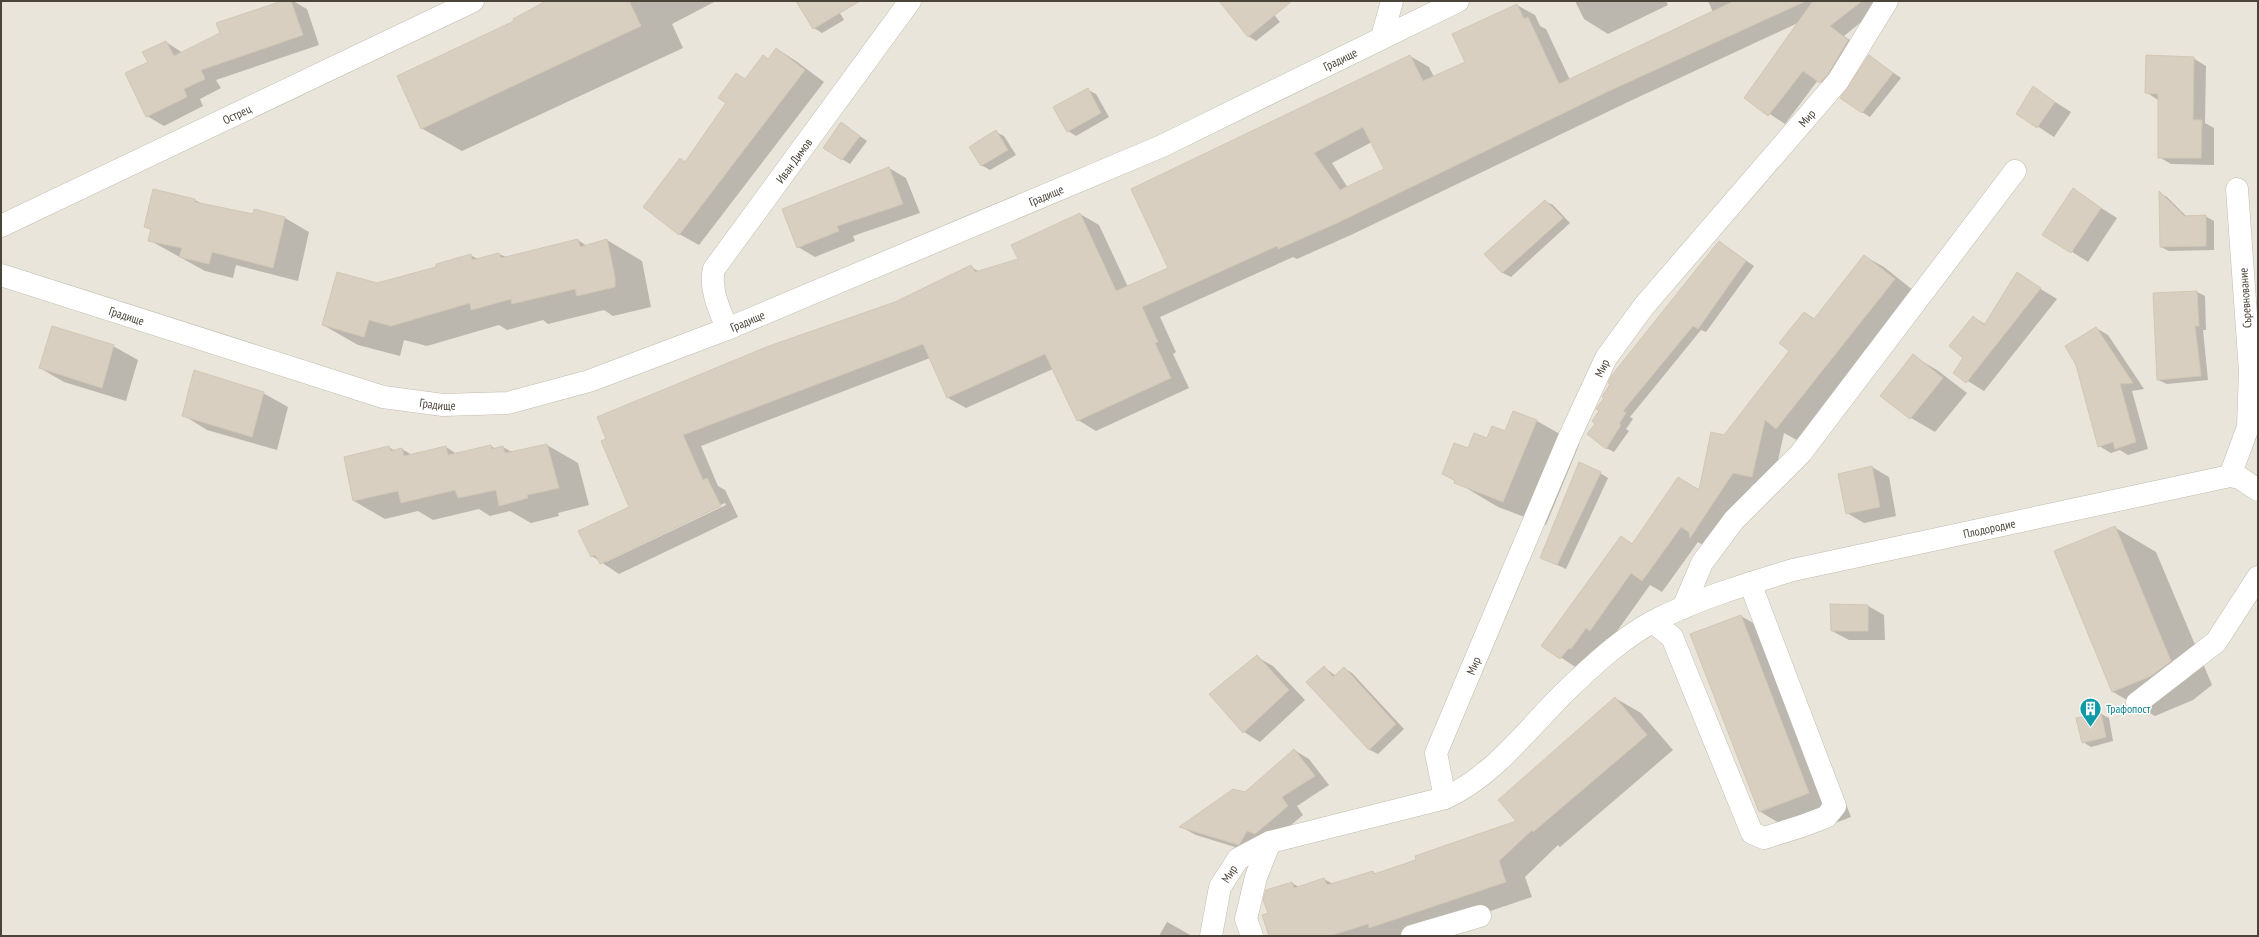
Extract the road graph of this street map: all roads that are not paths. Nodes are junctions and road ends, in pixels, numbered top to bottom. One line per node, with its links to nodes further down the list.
1 (473, 1): 9 (street, Острец)
2 (910, 1): 11 (street, Иван Димов)
3 (1392, 1): 6 (street)
4 (1458, 1): 6 (street, Градище)
5 (1887, 1): 19 (street, Мир)
6 (1382, 37): 11 (street, Градище)
7 (2015, 171): 16 (street)
8 (2237, 189): 12 (street, Съревнование)
9 (1, 226)
10 (1, 275): 11 (street, Градище)
11 (727, 329)
12 (2230, 476): 13 (street); 15 (street, Плодородие)
13 (2258, 490)
14 (2258, 577): 18 (street)
15 (1750, 583): 16 (street, Мир); 17 (street)
16 (1683, 608): 17 (street, Мир)
17 (1652, 622): 19 (street, Мир)
18 (2136, 703)
19 (1445, 798): 20 (street, Мир)
20 (1270, 842): 22 (street, Мир); 23 (street)
21 (1480, 916): 24 (street)
22 (1211, 936)
23 (1252, 936)
24 (1412, 936)

